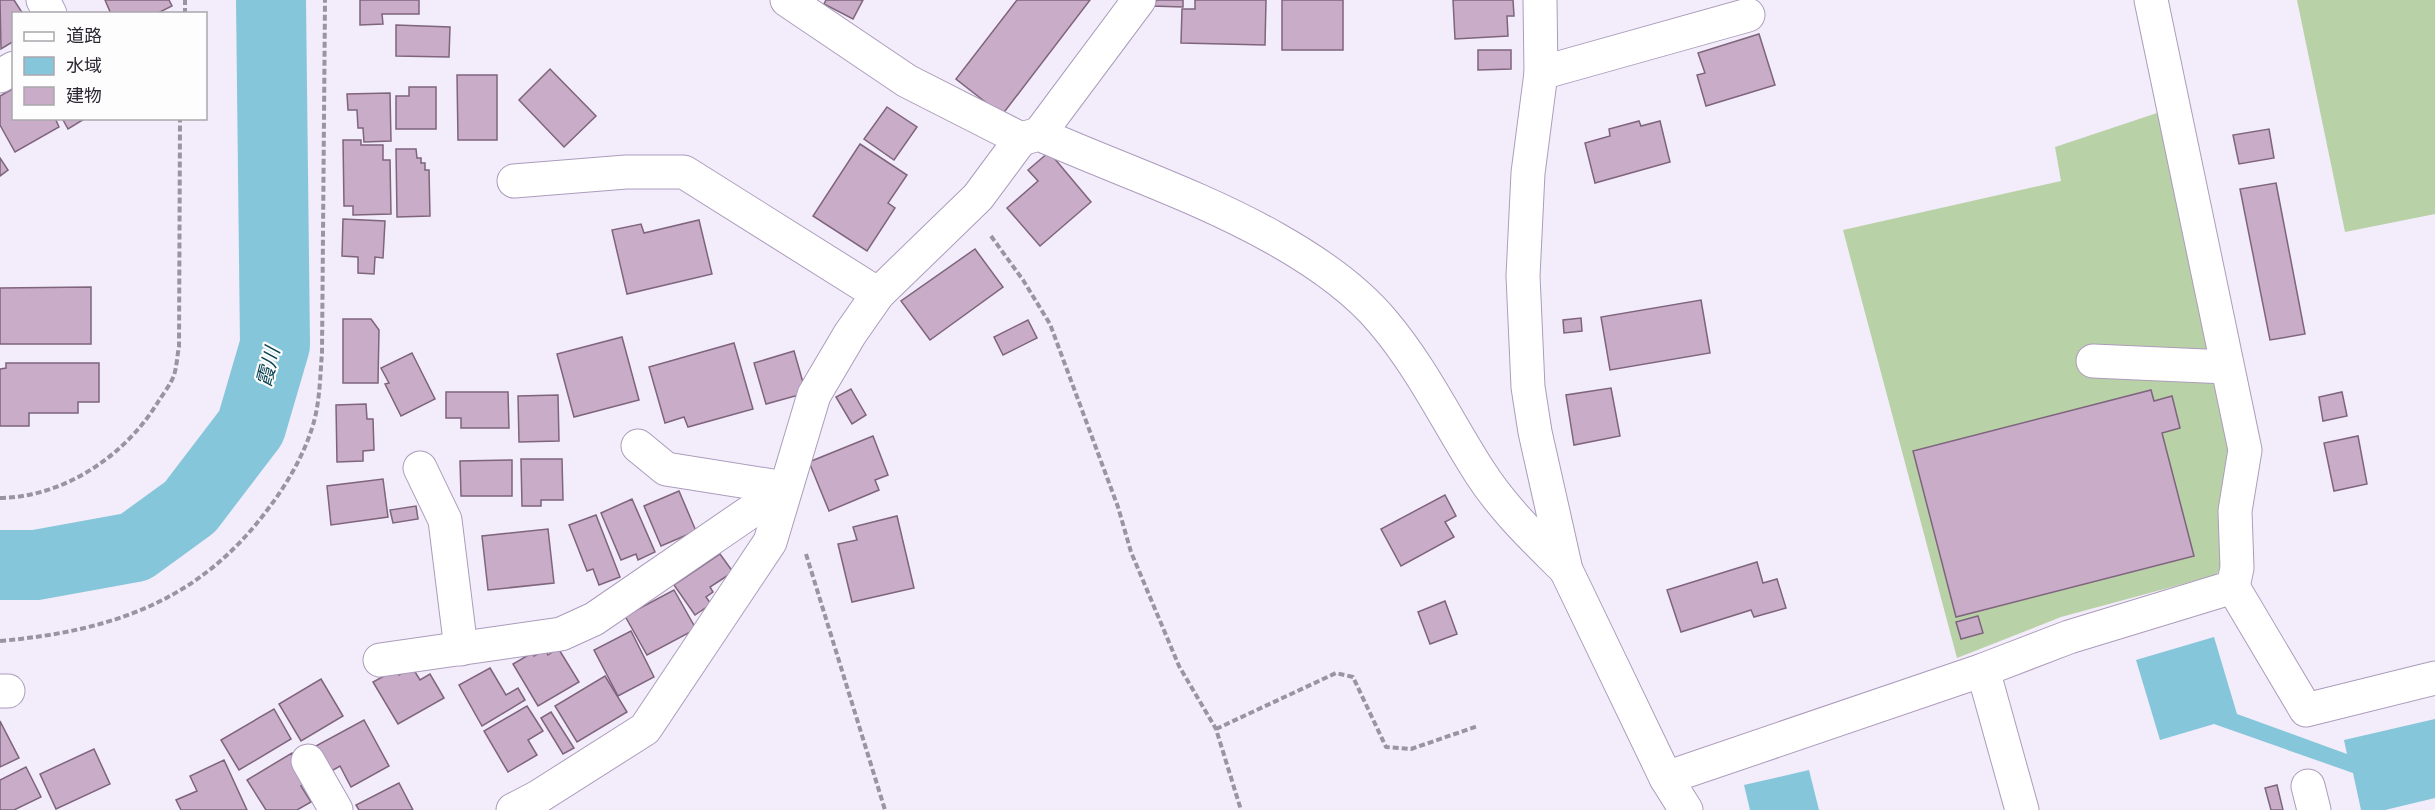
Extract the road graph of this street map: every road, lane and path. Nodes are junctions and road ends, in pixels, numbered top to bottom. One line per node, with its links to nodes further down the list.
1 (325, 0): 22 (path)
2 (787, 0): 9 (street)
3 (1139, 0): 9 (street)
4 (1540, 0): 7 (street)
5 (2151, 0): 14 (street)
6 (1748, 15): 7 (street)
7 (1541, 73): 20 (street)
8 (180, 120): 18 (path)
9 (1030, 136): 11 (street); 20 (street)
10 (514, 181): 12 (street)
11 (969, 206): 12 (street); 28 (path)
12 (878, 294): 17 (street)
13 (2093, 361): 14 (street)
14 (2227, 366): 21 (street)
15 (638, 446): 17 (street)
16 (420, 468): 23 (street)
17 (785, 488): 23 (street); 31 (street)
18 (0, 498)
19 (806, 553): 33 (path)
20 (1566, 570): 30 (street)
21 (2233, 587): 25 (street); 26 (street)
22 (0, 641)
23 (461, 649): 24 (street)
24 (380, 660)
25 (1983, 669): 30 (street); 36 (street)
26 (2435, 678)
27 (1478, 726): 28 (path)
28 (1216, 729): 34 (path)
29 (308, 761): 32 (street)
30 (1666, 778): 35 (street)
31 (532, 806)
32 (336, 810)
33 (885, 810)
34 (1241, 810)
35 (1686, 810)
36 (2022, 810)

